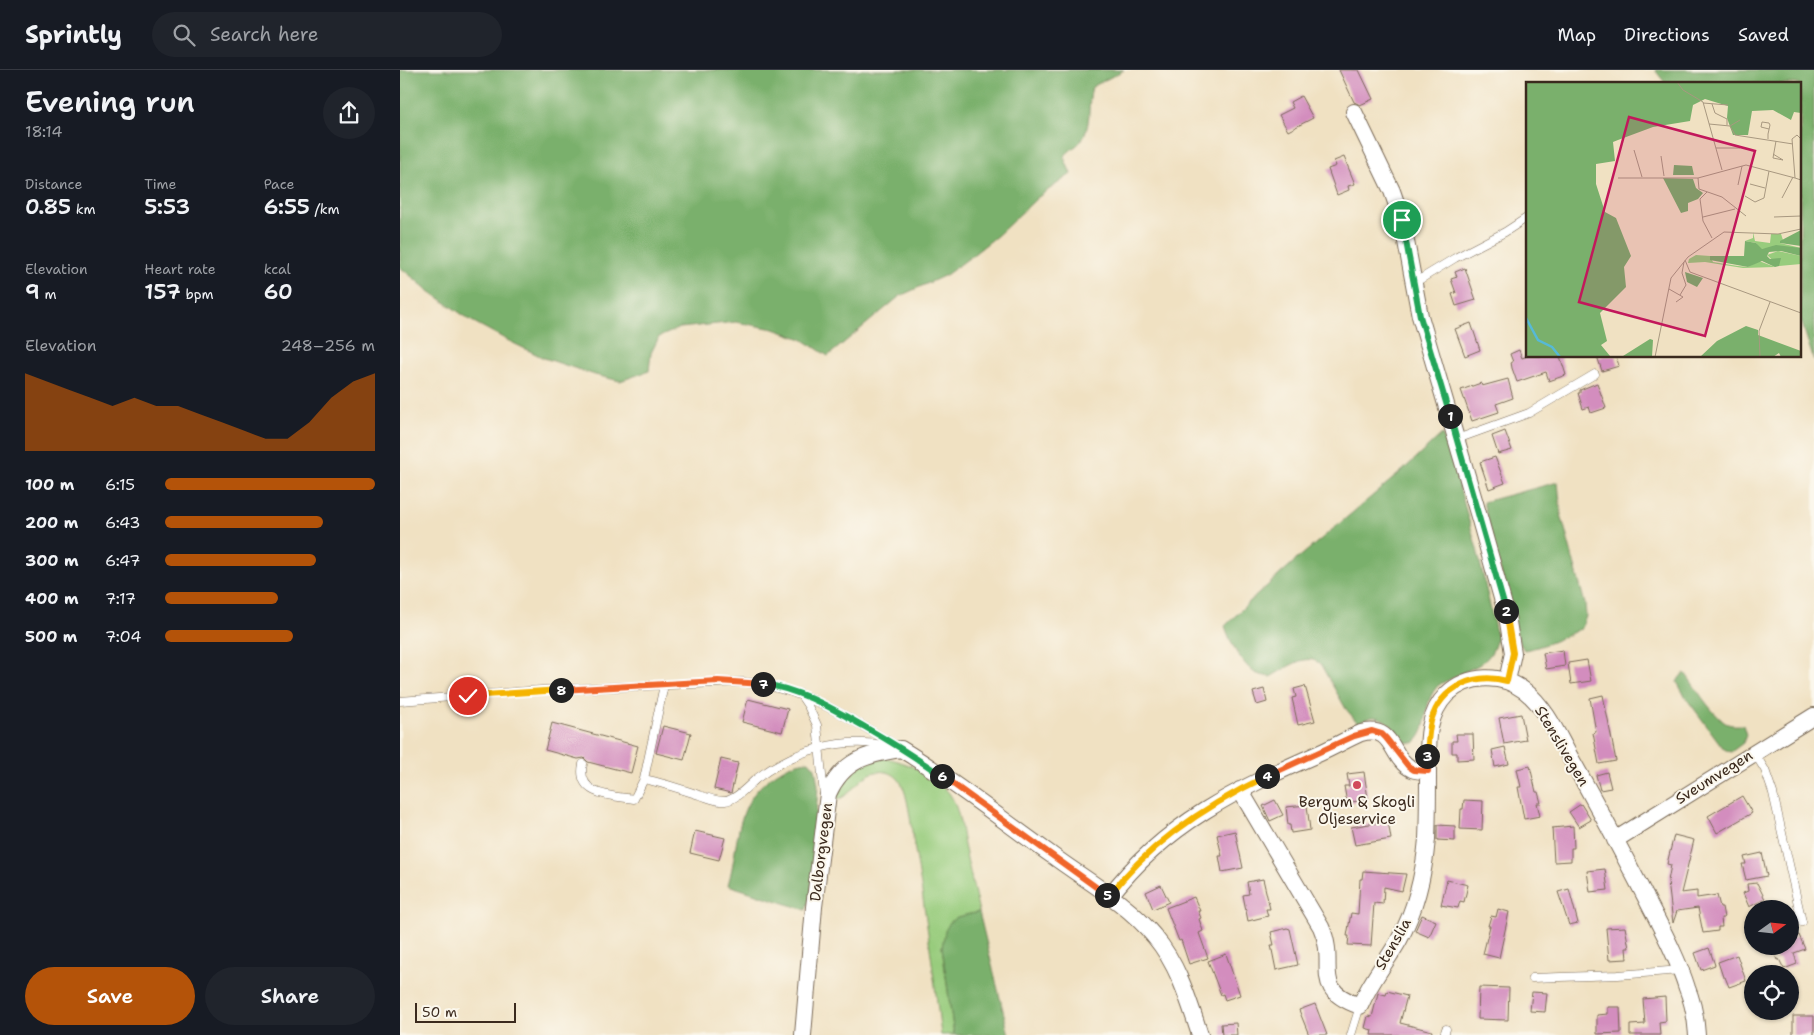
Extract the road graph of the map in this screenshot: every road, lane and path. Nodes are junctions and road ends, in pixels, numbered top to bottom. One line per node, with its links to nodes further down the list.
1 (1354, 112): 3 (street)
2 (1526, 218): 3 (lane)
3 (1414, 283): 5 (street)
4 (1595, 374): 5 (lane)
5 (1457, 439): 6 (street)
6 (1507, 681): 15 (street, Stenslia); 19 (street, Stenslivegen)
7 (664, 685): 8 (lane); 9 (lane); 16 (lane)
8 (799, 693): 11 (lane); 12 (lane)
9 (400, 701)
10 (1814, 716): 13 (street, Sveumvegen)
11 (820, 748): 12 (lane); 16 (lane); 18 (lane)
12 (901, 749): 18 (street, Dalborgvegen); 20 (street)
13 (1754, 752): 19 (street, Sveumvegen); 21 (lane)
14 (583, 764): 16 (lane)
15 (1428, 771): 17 (street); 24 (street, Stenslia)
16 (644, 779)
17 (1240, 790): 20 (street); 24 (street)
18 (826, 804): 25 (street, Dalborgvegen)
19 (1615, 840): 22 (street, Stenslivegen)
20 (1109, 896): 26 (street)
21 (1802, 922)
22 (1681, 970): 23 (lane); 28 (street, Stenslivegen)
23 (1532, 978)
24 (1360, 1006): 27 (lane)
25 (803, 1035)
26 (1200, 1035)
27 (1351, 1035)
28 (1696, 1035)

